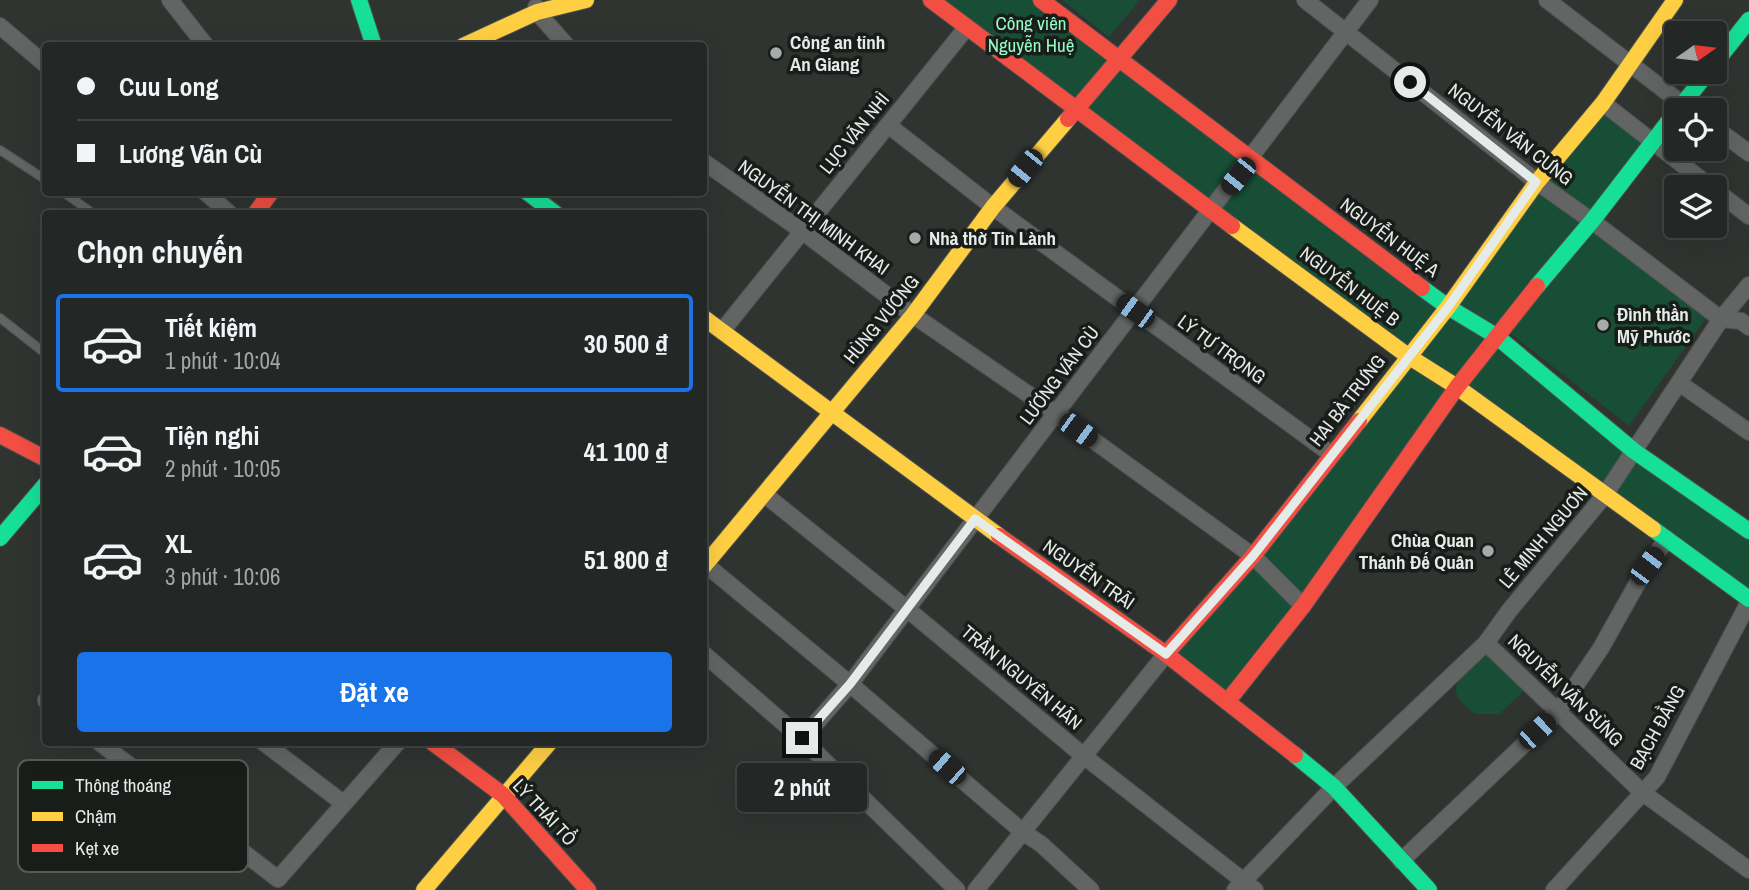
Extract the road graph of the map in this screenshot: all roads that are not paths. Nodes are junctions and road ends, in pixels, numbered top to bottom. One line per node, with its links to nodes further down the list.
1 (170, 0): 16 (street)
2 (359, 0): 17 (main road)
3 (586, 0): 11 (main road)
4 (931, 0): 14 (main road, NGUYỄN HUỆ B)
5 (1041, 0): 22 (main road, NGUYỄN HUỆ A)
6 (1169, 0): 22 (main road, HÙNG VƯƠNG)
7 (1306, 0): 15 (street, NGUYỄN VĂN CƯNG)
8 (1370, 0): 15 (street, LƯƠNG VÃN CÙ)
9 (1547, 0): 24 (street)
10 (1675, 0): 24 (main road, HAI BÀ TRƯNG)
11 (536, 6): 18 (main road); 19 (main road); 20 (street)
12 (1749, 20): 21 (main road)
13 (0, 26): 23 (street)
14 (967, 27): 27 (main road, NGUYỄN HUỆ B); 28 (street, LỤC VĂN NHÌ)
15 (1346, 32): 34 (street, LƯƠNG VÃN CÙ); 38 (street, NGUYỄN VĂN CƯNG)
16 (203, 42)
17 (373, 42)
18 (470, 42)
19 (483, 42)
20 (564, 42)
21 (1727, 48)
22 (1120, 60): 27 (main road, HÙNG VƯƠNG); 34 (main road, NGUYỄN HUỆ A)
23 (42, 62)
24 (1629, 64): 25 (street); 26 (main road, HAI BÀ TRƯNG)
25 (1669, 98)
26 (1603, 103): 31 (street); 38 (main road, HAI BÀ TRƯNG)
27 (1074, 109): 43 (main road, HÙNG VƯƠNG); 44 (main road, NGUYỄN HUỆ B)
28 (888, 125): 43 (street, LÝ TỰ TRỌNG); 50 (street, LỤC VĂN NHÌ)
29 (1664, 128): 31 (main road)
30 (1727, 137): 33 (street)
31 (1651, 142): 36 (street); 49 (main road)
32 (0, 150): 37 (lane)
33 (1749, 153)
34 (1251, 160): 44 (street, LƯƠNG VÃN CÙ); 52 (main road, NGUYỄN HUỆ A)
35 (707, 164): 50 (street, NGUYỄN THỊ MINH KHAI)
36 (1695, 175)
37 (42, 177)
38 (1536, 182): 49 (street, NGUYỄN VĂN CƯNG); 52 (main road, HAI BÀ TRƯNG)
39 (69, 196): 45 (lane)
40 (210, 196): 46 (street)
41 (532, 196): 47 (main road)
42 (1727, 200): 48 (street)
43 (993, 207): 53 (street, LÝ TỰ TRỌNG); 54 (main road, HÙNG VƯƠNG)
44 (1212, 209): 53 (street, LƯƠNG VÃN CÙ); 62 (main road, NGUYỄN HUỆ B)
45 (88, 210)
46 (225, 210)
47 (551, 210)
48 (1749, 216)
49 (1592, 221): 56 (street, NGUYỄN VĂN CƯNG); 60 (main road)
50 (802, 231): 54 (street, NGUYỄN THỊ MINH KHAI); 59 (street, LỤC VĂN NHÌ)
51 (1749, 285): 56 (street, LÊ MINH NGUƠN)
52 (1448, 307): 60 (main road, NGUYỄN HUỆ A); 62 (main road, HAI BÀ TRƯNG)
53 (1135, 311): 66 (street, LƯƠNG VÃN CÙ); 70 (street, LÝ TỰ TRỌNG)
54 (913, 315): 65 (main road, HÙNG VƯƠNG); 66 (street, NGUYỄN THỊ MINH KHAI)
55 (0, 318): 61 (lane)
56 (1721, 319): 58 (street); 63 (street, LÊ MINH NGUƠN)
57 (707, 320): 59 (main road, NGUYỄN TRÃI)
58 (1749, 327)
59 (722, 331): 65 (main road, NGUYỄN TRÃI)
60 (1496, 336): 64 (main road); 69 (main road, NGUYỄN HUỆ A)
61 (42, 351)
62 (1408, 356): 64 (main road, NGUYỄN HUỆ B); 70 (main road, HAI BÀ TRƯNG)
63 (1679, 383): 67 (street); 69 (street, LÊ MINH NGUƠN)
64 (1457, 387): 74 (main road, NGUYỄN HUỆ B); 83 (main road)
65 (832, 413): 73 (main road, HÙNG VƯƠNG); 75 (main road, NGUYỄN TRÃI)
66 (1056, 414): 75 (street, LƯƠNG VÃN CÙ); 79 (street, NGUYỄN THỊ MINH KHAI)
67 (1749, 432)
68 (0, 435): 71 (main road)
69 (1634, 451): 74 (street, LÊ MINH NGUƠN); 76 (main road, NGUYỄN HUỆ A)
70 (1331, 454): 79 (main road, HAI BÀ TRƯNG)
71 (42, 457)
72 (42, 489): 77 (main road)
73 (764, 494): 80 (main road, HÙNG VƯƠNG); 84 (street, TRẦN NGUYÊN HÃN)
74 (1604, 496): 78 (main road, NGUYỄN HUỆ B); 85 (street, LÊ MINH NGUƠN)
75 (975, 519): 84 (street, LƯƠNG VÃN CÙ); 86 (main road, NGUYỄN TRÃI)
76 (1749, 531)
77 (0, 538)
78 (1667, 539): 82 (main road, NGUYỄN HUỆ B); 90 (street)
79 (1253, 556): 83 (street, NGUYỄN THỊ MINH KHAI); 86 (main road, HAI BÀ TRƯNG)
80 (707, 561)
81 (707, 567): 88 (street)
82 (1749, 601): 100 (street, BẠCH ĐẰNG)
83 (1303, 606): 89 (main road)
84 (907, 609): 88 (street, LƯƠNG VÃN CÙ); 97 (street, TRẦN NGUYÊN HÃN)
85 (1486, 643): 90 (street, NGUYỄN VĂN SỪNG); 99 (street, LÊ MINH NGUƠN)
86 (1166, 654): 89 (main road, NGUYỄN TRÃI); 97 (street)
87 (707, 657): 91 (street)
88 (850, 684): 91 (street, LƯƠNG VÃN CÙ); 103 (street)
89 (1227, 702): 99 (main road, NGUYỄN TRÃI)
90 (1557, 713): 100 (street, NGUYỄN VĂN SỪNG); 105 (street)
91 (802, 738): 110 (street)
92 (104, 746): 98 (street)
93 (268, 746): 102 (street)
94 (394, 746): 102 (street)
95 (437, 746): 101 (main road, LÝ THÁI TỔ)
96 (546, 746): 101 (main road)
97 (1086, 757): 103 (street); 107 (street, TRẦN NGUYÊN HÃN)
98 (123, 760)
99 (1334, 787): 105 (main road, NGUYỄN TRÃI); 107 (street, LÊ MINH NGUƠN)
100 (1643, 793): 106 (street, NGUYỄN VĂN SỪNG); 114 (street, BẠCH ĐẰNG)
101 (503, 795): 108 (main road); 109 (main road, LÝ THÁI TỔ)
102 (343, 803): 104 (street)
103 (1024, 833): 111 (street); 112 (street)
104 (248, 856)
105 (1401, 861): 113 (main road, NGUYỄN TRÃI)
106 (1749, 870)
107 (1245, 887)
108 (424, 890)
109 (588, 890)
110 (957, 890)
111 (976, 890)
112 (1091, 890)
113 (1429, 890)
114 (1554, 890)

